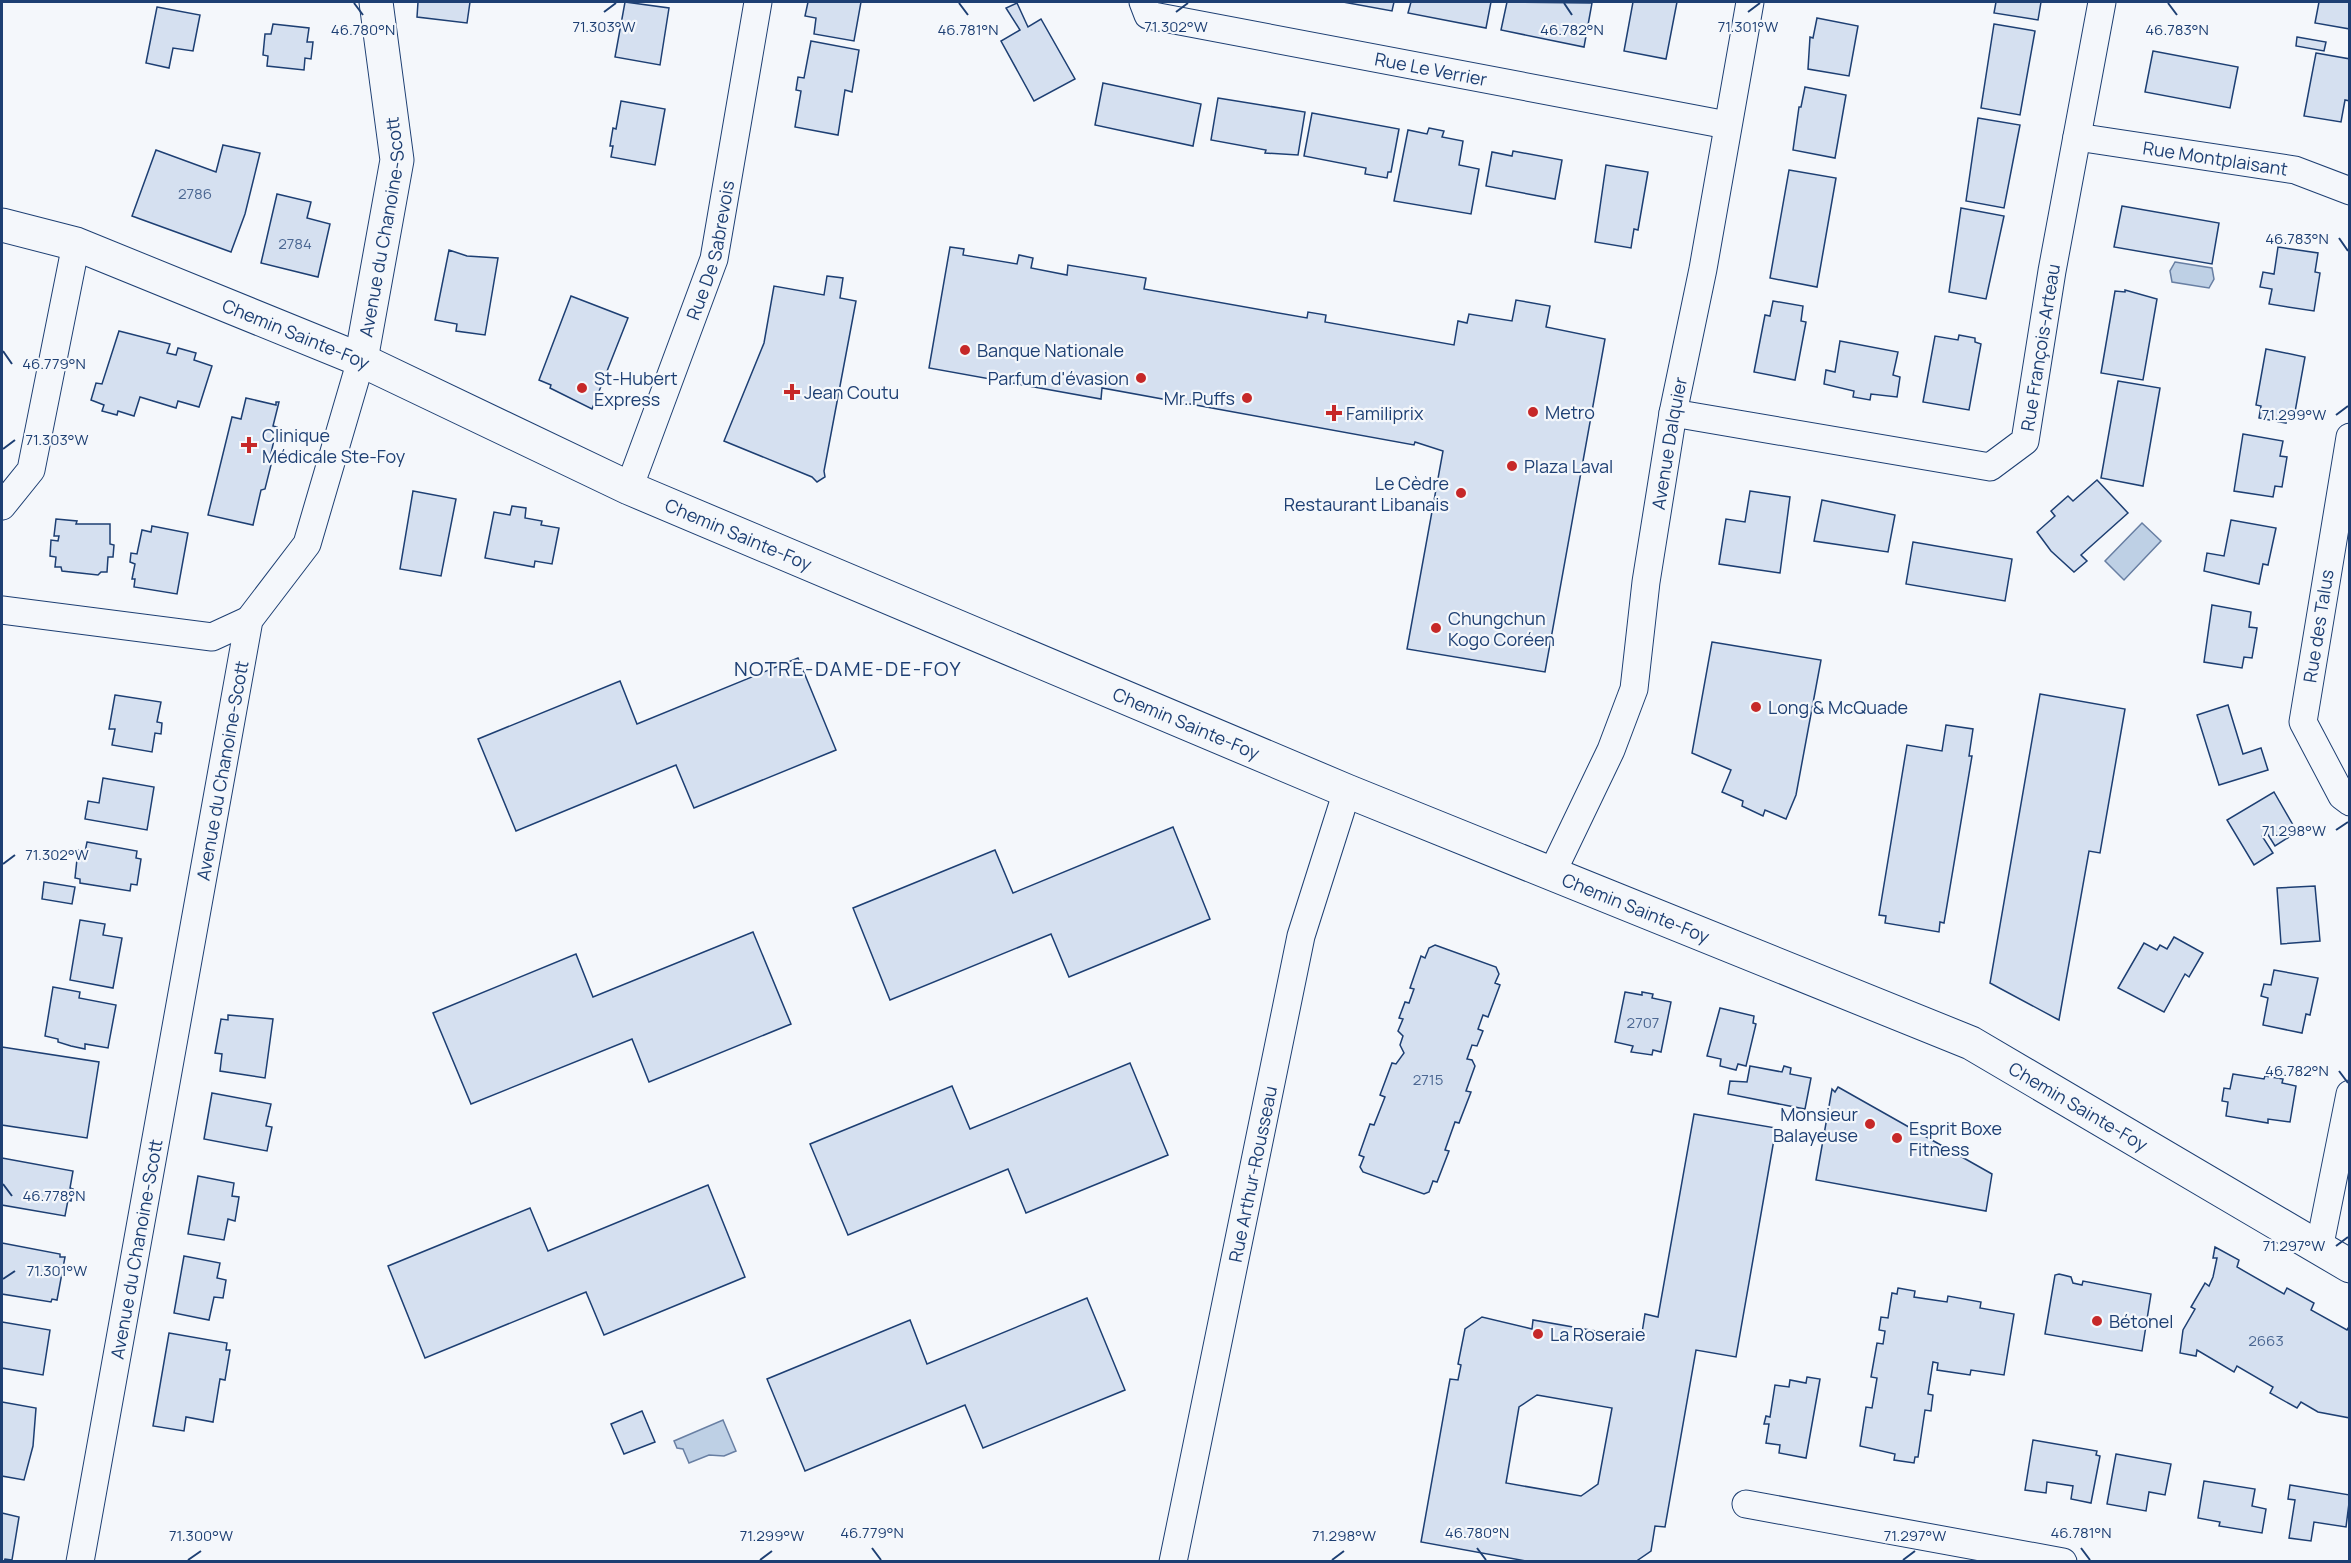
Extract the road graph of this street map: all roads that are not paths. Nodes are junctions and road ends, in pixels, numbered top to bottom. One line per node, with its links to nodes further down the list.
1 (376, 2): 11 (main road, Avenue du Chanoine-Scott)
2 (758, 2): 14 (street, Rue De Sabrevois)
3 (1143, 2): 6 (street, Rue Le Verrier)
4 (1750, 2): 6 (street, Avenue Dalquier)
5 (2102, 2): 7 (street, Rue François-Arteau)
6 (1727, 125): 12 (street, Avenue Dalquier)
7 (2077, 137): 8 (street, Rue Montplaisant); 12 (street, Rue François-Arteau)
8 (2349, 191)
9 (2, 225): 10 (main road, Chemin Sainte-Foy)
10 (75, 244): 11 (main road, Chemin Sainte-Foy); 15 (street)
11 (361, 360): 14 (main road, Chemin Sainte-Foy); 17 (street, Avenue du Chanoine-Scott)
12 (1673, 413): 20 (street, Avenue Dalquier)
13 (2349, 437): 19 (street, Rue des Talus)
14 (628, 488): 18 (main road, Chemin Sainte-Foy)
15 (2, 506)
16 (2, 610): 17 (street)
17 (249, 620): 25 (street, Avenue du Chanoine-Scott)
18 (1347, 791): 20 (main road, Chemin Sainte-Foy); 26 (street, Rue Arthur-Rousseau)
19 (2349, 802)
20 (1552, 873): 22 (main road, Chemin Sainte-Foy)
21 (2349, 1094): 22 (street)
22 (2319, 1249): 23 (main road, Chemin Sainte-Foy)
23 (2349, 1266)
24 (1746, 1504): 27 (street)
25 (80, 1562)
26 (1173, 1562)
27 (2063, 1562)

